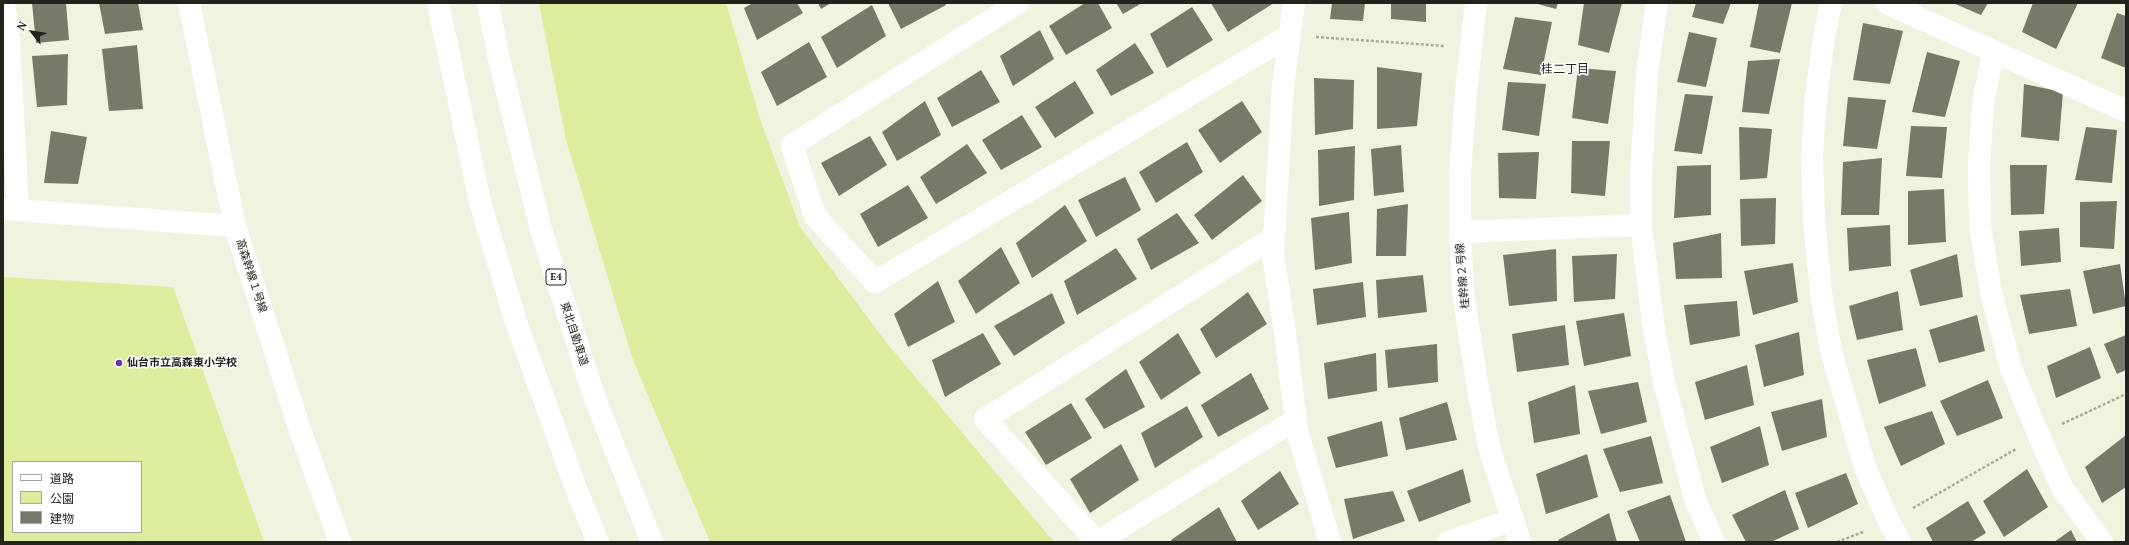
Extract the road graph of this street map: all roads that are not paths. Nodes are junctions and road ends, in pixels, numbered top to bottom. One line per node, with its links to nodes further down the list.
1 (4, 3): 12 (main road)
2 (189, 3): 17 (main road, 高森幹線１号線)
3 (438, 3): 23 (main road)
4 (488, 3): 24 (main road, 東北自動車道 / E4)
5 (1018, 3): 11 (main road)
6 (1294, 3): 11 (main road)
7 (1476, 3): 18 (main road, 桂幹線２号線)
8 (1657, 3): 16 (main road)
9 (1831, 3): 30 (main road)
10 (1886, 3): 13 (main road)
11 (1290, 35): 19 (main road)
12 (6, 40): 15 (main road)
13 (1993, 52): 14 (main road); 31 (main road)
14 (2126, 111)
15 (11, 210): 17 (main road)
16 (1641, 225): 18 (main road); 29 (main road)
17 (235, 226): 22 (main road, 高森幹線１号線)
18 (1460, 232): 21 (main road, 桂幹線２号線)
19 (1274, 237): 20 (main road); 25 (main road)
20 (1295, 420): 25 (main road); 26 (main road)
21 (1513, 520): 27 (main road); 28 (main road, 桂幹線２号線)
22 (340, 542)
23 (598, 542)
24 (652, 542)
25 (1097, 542)
26 (1330, 542)
27 (1448, 542)
28 (1520, 542)
29 (1714, 542)
30 (1900, 542)
31 (2102, 542)

